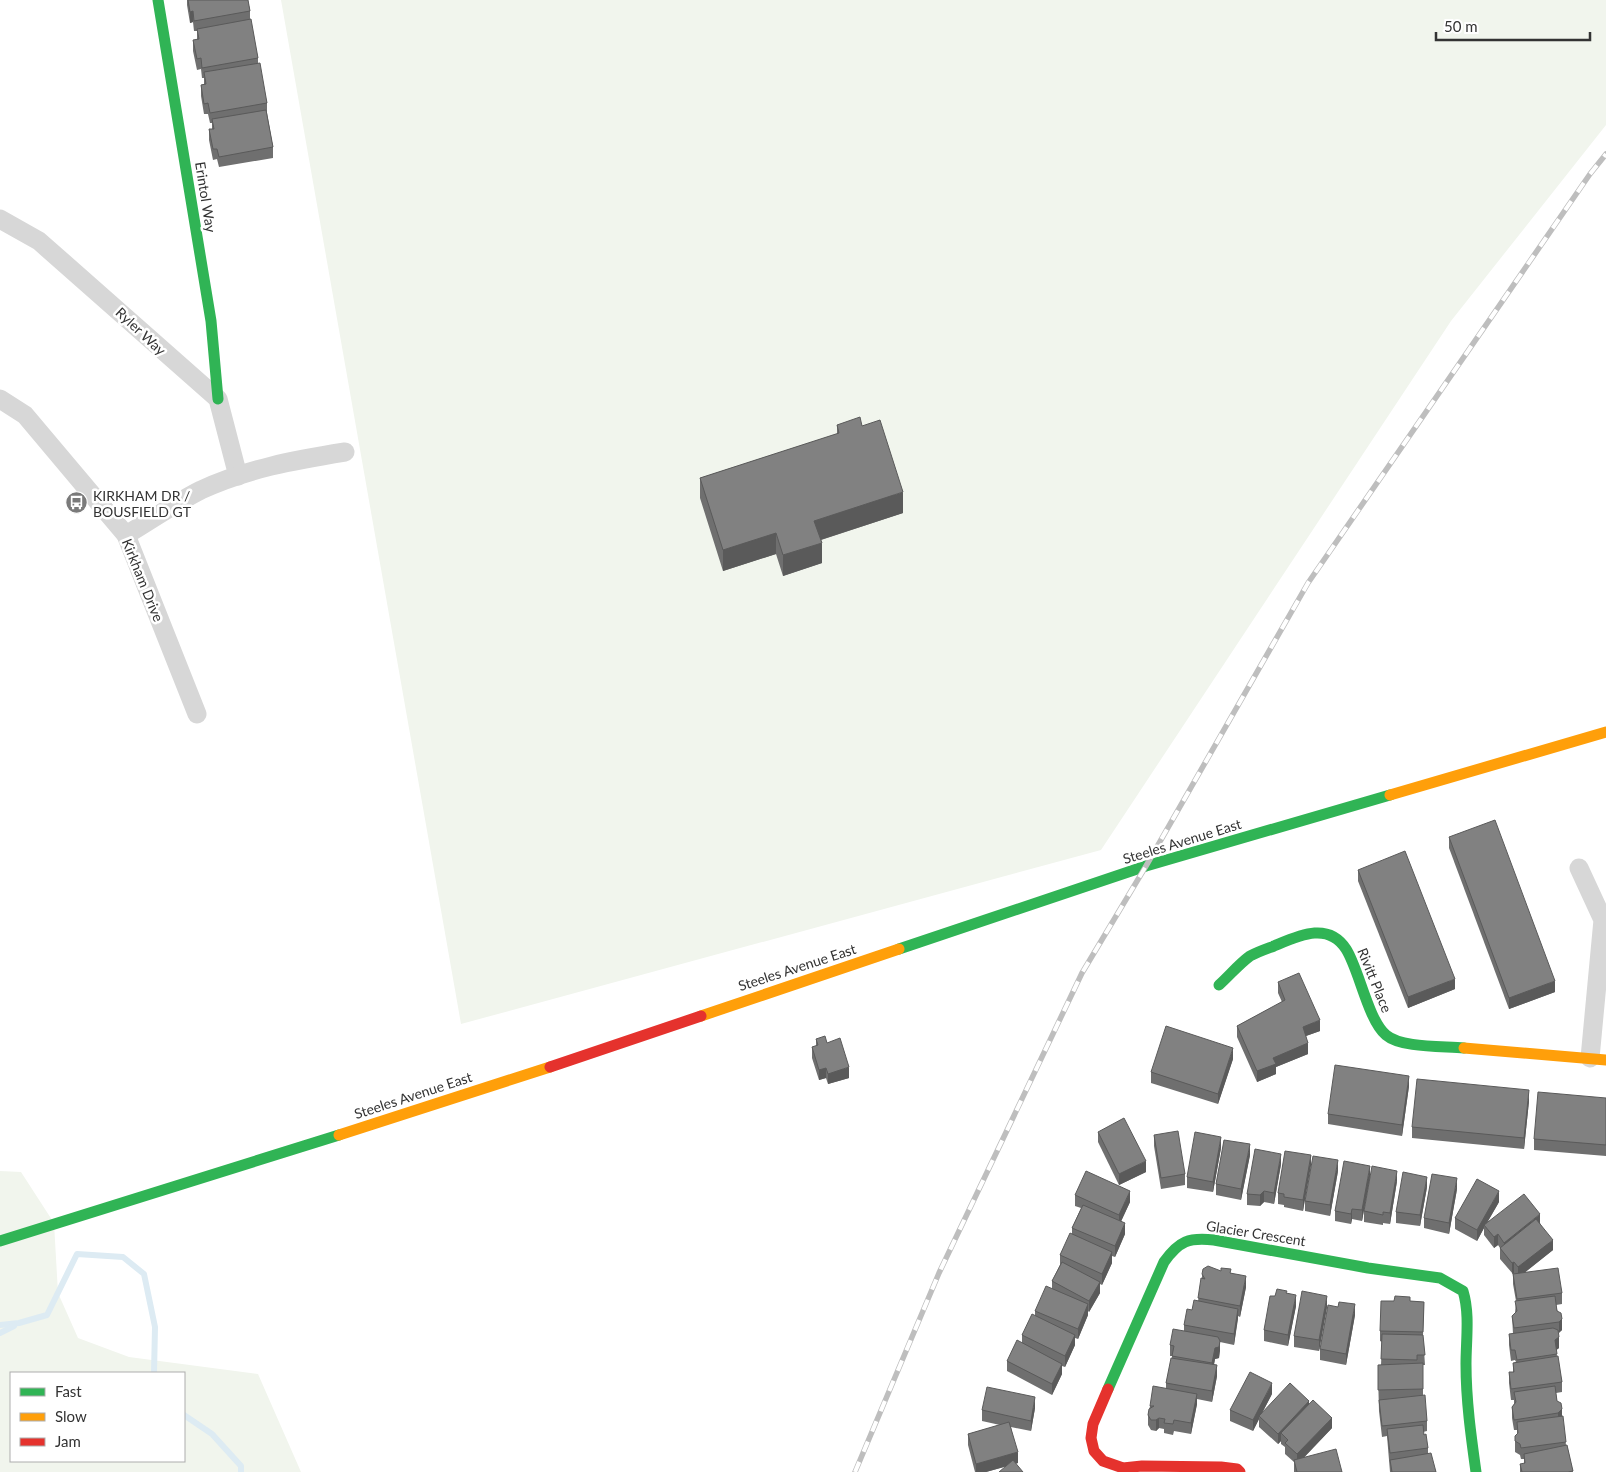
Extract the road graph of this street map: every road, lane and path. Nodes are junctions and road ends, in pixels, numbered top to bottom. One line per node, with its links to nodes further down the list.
1 (158, 0): 4 (street, Erintol Way)
2 (0, 219): 4 (street, Ryler Way)
3 (0, 399): 7 (street, Kirkham Drive)
4 (218, 399): 6 (street)
5 (345, 452): 6 (street)
6 (238, 476): 7 (street)
7 (126, 535): 8 (street, Kirkham Drive)
8 (197, 714)
9 (1606, 732): 13 (street, Steeles Avenue East)
10 (1578, 868): 12 (street)
11 (1219, 985): 12 (street, Rivitt Place)
12 (1598, 1059)
13 (0, 1241)
14 (1240, 1472): 15 (street, Glacier Crescent)
15 (1476, 1472)

